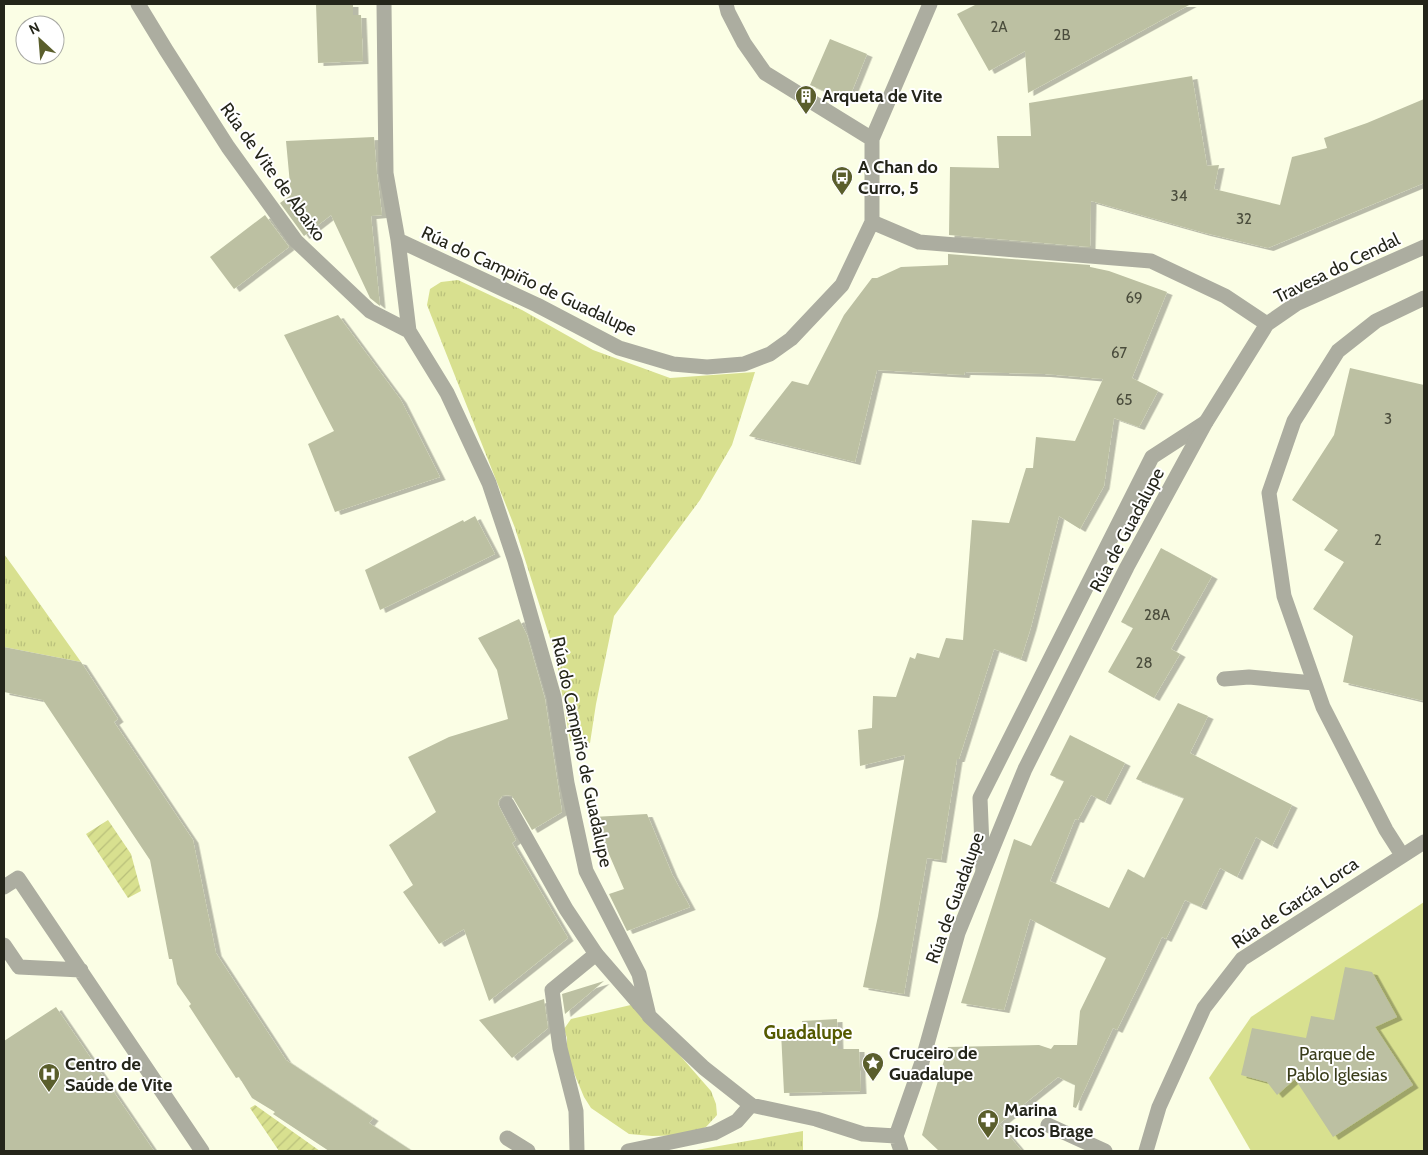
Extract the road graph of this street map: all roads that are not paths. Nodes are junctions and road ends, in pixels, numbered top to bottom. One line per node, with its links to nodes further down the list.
1 (138, 4): 11 (street, Rúa de Vite de Abaixo)
2 (384, 4): 7 (street, Rúa do Campiño de Guadalupe)
3 (726, 4): 5 (street)
4 (930, 4): 5 (street)
5 (872, 139): 6 (street)
6 (872, 222): 7 (street, Rúa do Campiño de Guadalupe); 10 (street)
7 (398, 240): 11 (street, Rúa do Campiño de Guadalupe)
8 (1424, 247): 10 (street, Travesa do Cendal)
9 (1424, 298): 14 (street)
10 (1268, 324): 12 (street, Rúa de Guadalupe)
11 (409, 331): 23 (street, Rúa do Campiño de Guadalupe)
12 (1206, 422): 18 (street, Rúa de Guadalupe); 18 (street)
13 (1224, 679): 14 (street)
14 (1314, 683): 17 (street)
15 (507, 804): 21 (street)
16 (1424, 842): 17 (street, Rúa de García Lorca)
17 (1402, 855): 34 (street, Rúa de García Lorca)
18 (983, 871): 26 (street, Rúa de Guadalupe)
19 (4, 887): 22 (street)
20 (4, 945): 22 (street)
21 (596, 954): 23 (street); 30 (street)
22 (81, 970): 28 (street)
23 (650, 1016): 24 (street)
24 (751, 1105): 26 (street); 31 (street)
25 (1048, 1125): 33 (street)
26 (896, 1136): 32 (street)
27 (507, 1138): 29 (street)
28 (202, 1151)
29 (528, 1151)
30 (577, 1151)
31 (628, 1151)
32 (901, 1151)
33 (1105, 1151)
34 (1146, 1151)

